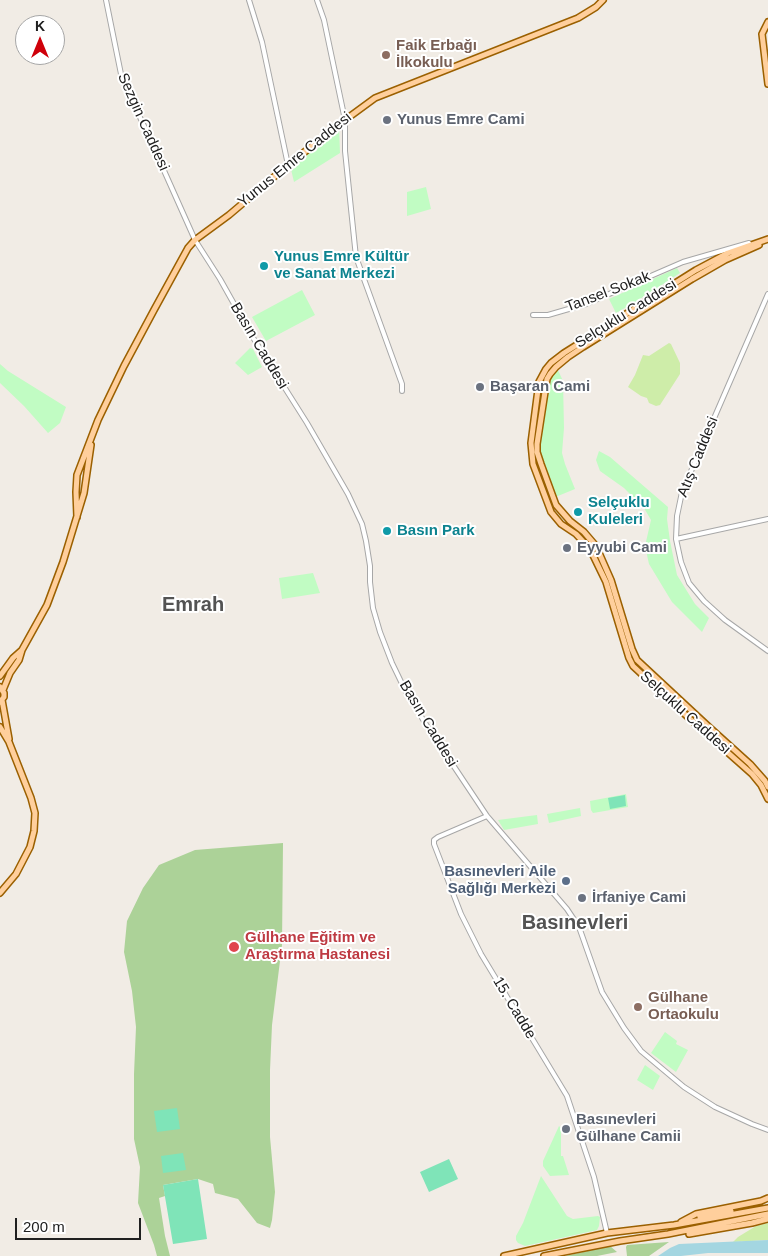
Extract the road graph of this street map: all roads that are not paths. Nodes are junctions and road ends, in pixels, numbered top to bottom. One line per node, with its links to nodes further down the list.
1 (106, 0): 10 (street, Sezgin Caddesi)
2 (249, 0): 8 (street)
3 (317, 0): 7 (street)
4 (603, 0): 7 (main road, Yunus Emre Caddesi)
5 (768, 22): 6 (main road)
6 (768, 84)
7 (345, 120): 8 (main road, Yunus Emre Caddesi); 14 (street)
8 (288, 165): 10 (main road, Yunus Emre Caddesi)
9 (768, 239): 11 (main road, Selçuklu Caddesi); 13 (street, Tansel Sokak)
10 (195, 240): 15 (main road, Yunus Emre Caddesi); 32 (street, Basın Caddesi)
11 (691, 277): 30 (main road, Selçuklu Caddesi); 31 (main road, Selçuklu Caddesi)
12 (768, 294): 22 (street, Atış Caddesi)
13 (533, 316)
14 (402, 391)
15 (92, 437): 16 (main road, Yunus Emre Caddesi); 17 (main road, Yunus Emre Caddesi)
16 (78, 470): 17 (main road); 18 (main road, Yunus Emre Caddesi)
17 (87, 473): 19 (main road, Yunus Emre Caddesi)
18 (76, 486): 19 (main road); 20 (main road, Yunus Emre Caddesi)
19 (85, 489): 20 (main road, Yunus Emre Caddesi)
20 (77, 517): 23 (main road, Yunus Emre Caddesi)
21 (768, 519): 22 (street)
22 (676, 539): 24 (street, Atış Caddesi)
23 (22, 650): 25 (main road); 26 (main road)
24 (768, 651)
25 (0, 676)
26 (2, 688): 27 (main road)
27 (1, 701): 29 (main road)
28 (0, 727): 29 (main road)
29 (9, 742): 33 (main road)
30 (768, 787)
31 (768, 798)
32 (487, 816): 34 (street, Basın Caddesi); 41 (street, 15. Cadde)
33 (0, 893)
34 (768, 1130)
35 (768, 1200): 39 (main road); 39 (main road)
36 (768, 1208): 40 (main road)
37 (768, 1214): 42 (main road)
38 (768, 1219): 42 (main road)
39 (685, 1220): 40 (main road)
40 (674, 1225): 41 (main road)
41 (607, 1233): 43 (main road)
42 (668, 1234): 44 (main road)
43 (504, 1256)
44 (544, 1256)

